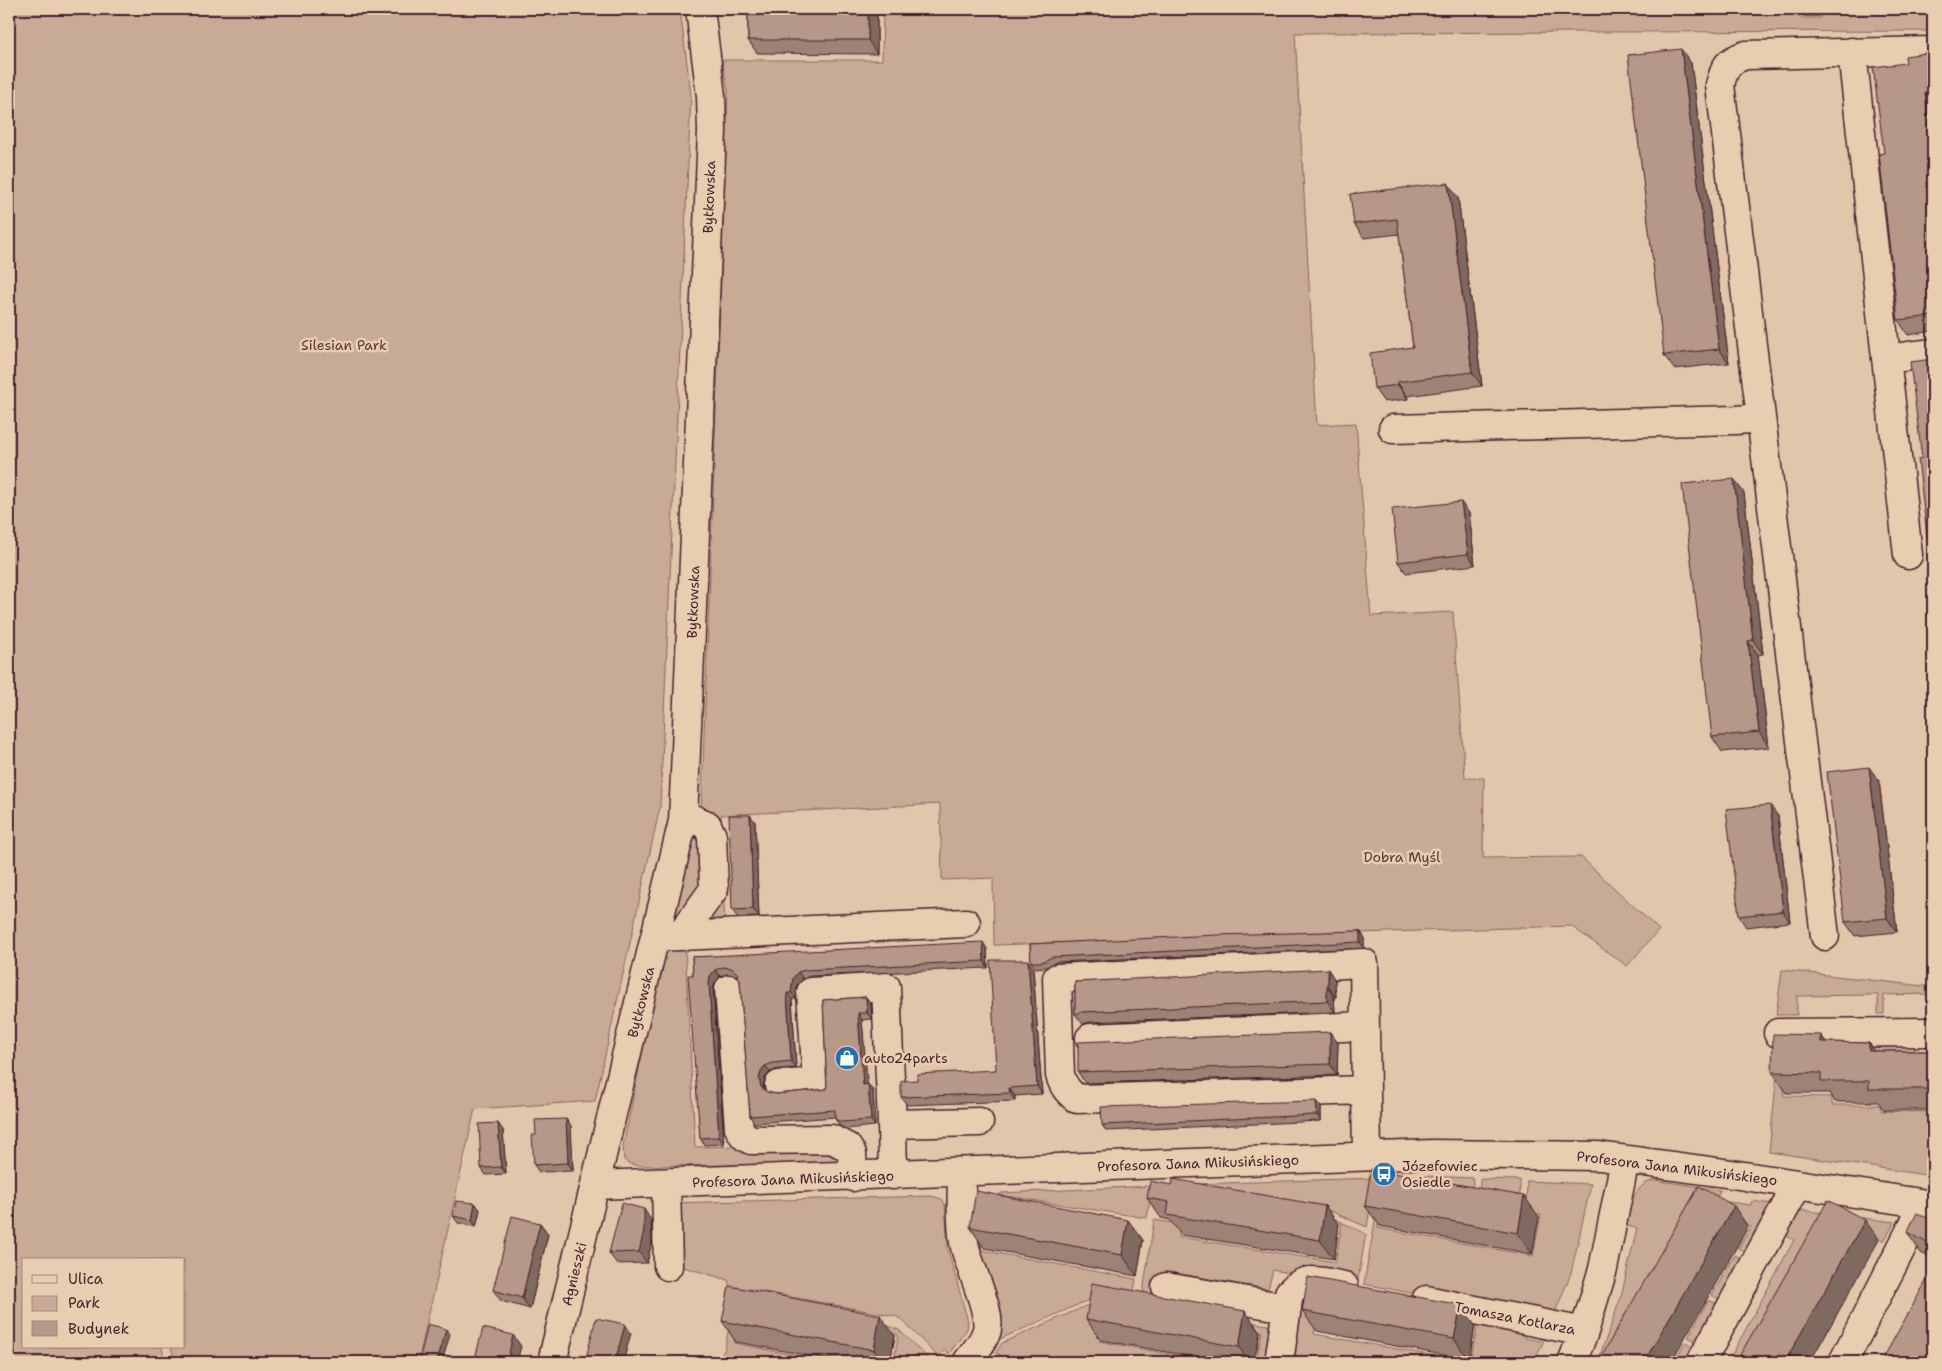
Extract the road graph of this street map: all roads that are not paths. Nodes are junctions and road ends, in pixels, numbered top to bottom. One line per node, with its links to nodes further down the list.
1 (700, 9): 9 (street, Bytkowska)
2 (1933, 51): 3 (street)
3 (1852, 52): 5 (street); 6 (street)
4 (1933, 353): 5 (street)
5 (1886, 359): 8 (street)
6 (1761, 418): 7 (street); 11 (street)
7 (1393, 429)
8 (1908, 554)
9 (684, 815): 12 (street, Bytkowska); 12 (street)
10 (966, 923): 12 (street)
11 (1825, 936)
12 (668, 937): 29 (street, Bytkowska)
13 (729, 989): 26 (street)
14 (1365, 1026): 17 (street); 19 (street); 19 (street)
15 (1933, 1032): 16 (street)
16 (1778, 1033)
17 (1090, 1038)
18 (779, 1084): 21 (street)
19 (1366, 1090): 22 (street)
20 (979, 1122): 21 (street)
21 (892, 1124): 25 (street)
22 (1368, 1156): 23 (street, Profesora Jana Mikusińskiego); 24 (street, Profesora Jana Mikusińskiego)
23 (1625, 1160): 28 (street, Profesora Jana Mikusińskiego); 36 (street, Tomasza Kotlarza)
24 (962, 1172): 25 (street, Profesora Jana Mikusińskiego); 38 (street)
25 (893, 1175): 26 (street, Profesora Jana Mikusińskiego)
26 (853, 1177): 27 (street, Profesora Jana Mikusińskiego)
27 (666, 1183): 29 (street, Profesora Jana Mikusińskiego); 31 (street)
28 (1798, 1184): 30 (street, Profesora Jana Mikusińskiego); 41 (street, Profesora Jana Mikusińskiego)
29 (596, 1185): 37 (street, Agnieszki)
30 (1929, 1204): 42 (street, Profesora Jana Mikusińskiego)
31 (668, 1266)
32 (1166, 1287): 35 (street)
33 (1370, 1290): 35 (street)
34 (1399, 1296): 36 (street, Tomasza Kotlarza)
35 (1287, 1308): 39 (street)
36 (1584, 1332): 40 (street, Tomasza Kotlarza)
37 (552, 1362)
38 (967, 1362)
39 (1279, 1362)
40 (1572, 1362)
41 (1701, 1362)
42 (1842, 1362)

